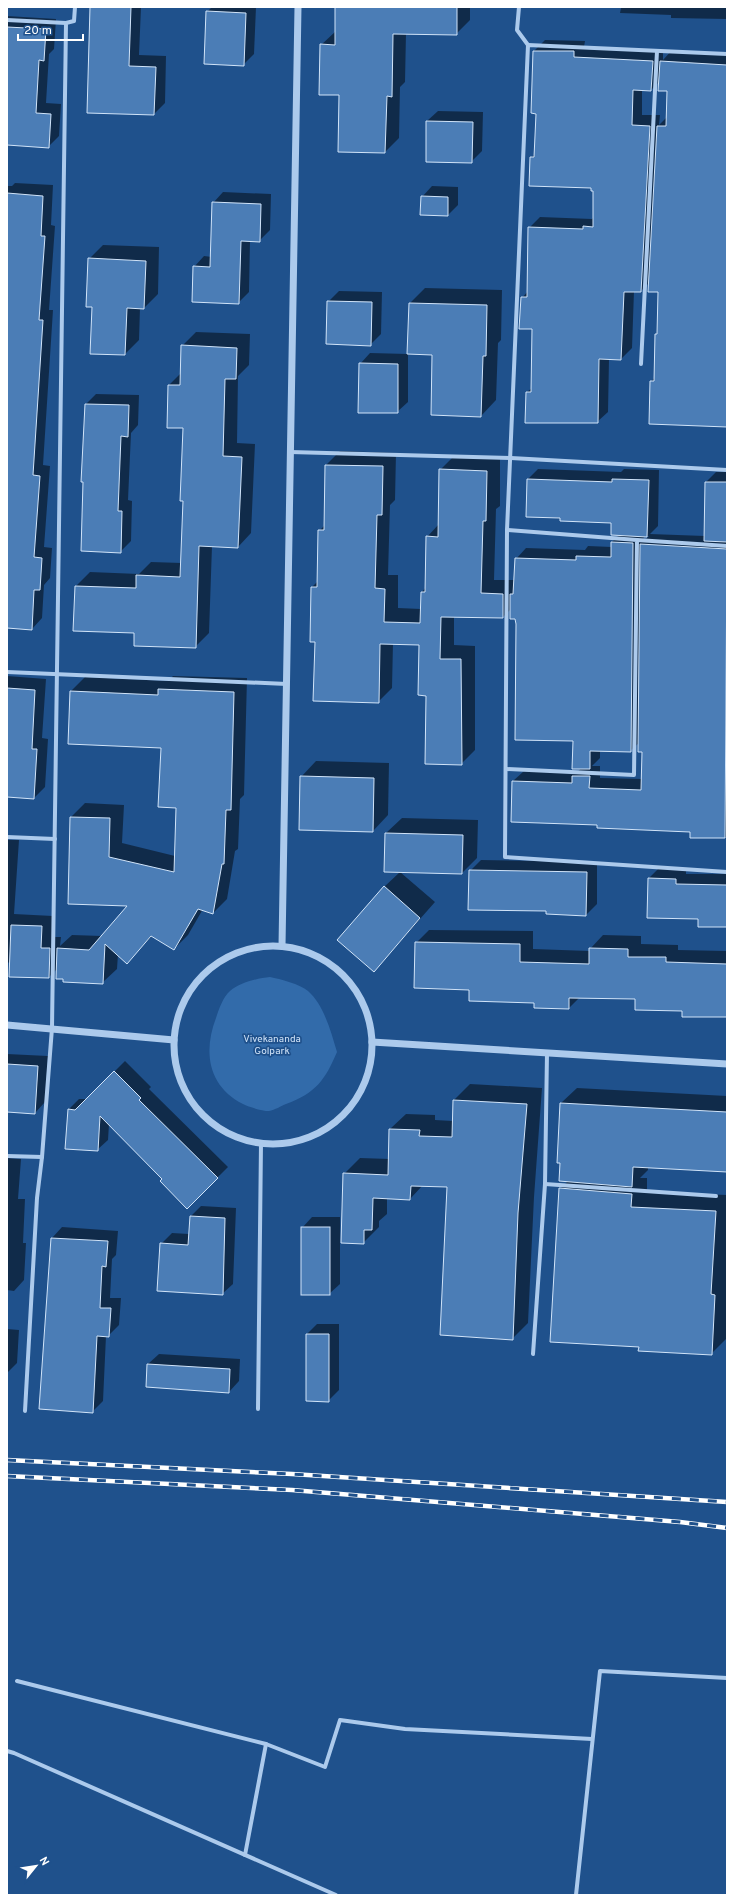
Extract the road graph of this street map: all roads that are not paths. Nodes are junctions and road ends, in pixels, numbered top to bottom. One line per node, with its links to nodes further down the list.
1 (75, 7): 5 (street)
2 (298, 7): 10 (street)
3 (519, 7): 6 (street)
4 (7, 20): 5 (street)
5 (66, 23): 17 (street)
6 (528, 45): 7 (street); 11 (street)
7 (657, 51): 8 (street); 9 (street)
8 (727, 54)
9 (641, 364)
10 (290, 452): 11 (street); 18 (street)
11 (511, 458): 12 (street); 13 (street)
12 (727, 470)
13 (507, 530): 14 (street); 19 (street)
14 (637, 540): 15 (street); 19 (street)
15 (727, 546)
16 (7, 672): 17 (street)
17 (57, 675): 18 (street); 21 (street)
18 (287, 684): 23 (street)
19 (506, 769): 22 (street)
20 (7, 837): 21 (street)
21 (55, 839): 25 (street)
22 (727, 872)
23 (282, 946): 26 (street); 27 (street)
24 (7, 1025): 25 (street)
25 (52, 1028): 26 (street); 32 (street)
26 (174, 1040): 30 (street)
27 (372, 1042): 28 (street); 30 (street)
28 (547, 1053): 29 (street); 33 (street)
29 (727, 1064)
30 (261, 1143): 36 (street)
31 (7, 1156): 32 (street)
32 (42, 1157): 37 (street)
33 (545, 1184): 34 (street); 35 (street)
34 (716, 1196)
35 (532, 1354)
36 (258, 1409)
37 (25, 1411)
38 (727, 1678): 40 (street)
39 (17, 1681): 41 (street)
40 (592, 1739): 41 (street); 45 (street)
41 (266, 1744): 43 (street)
42 (7, 1751): 43 (street)
43 (246, 1855): 44 (street)
44 (336, 1895)
45 (576, 1895)

